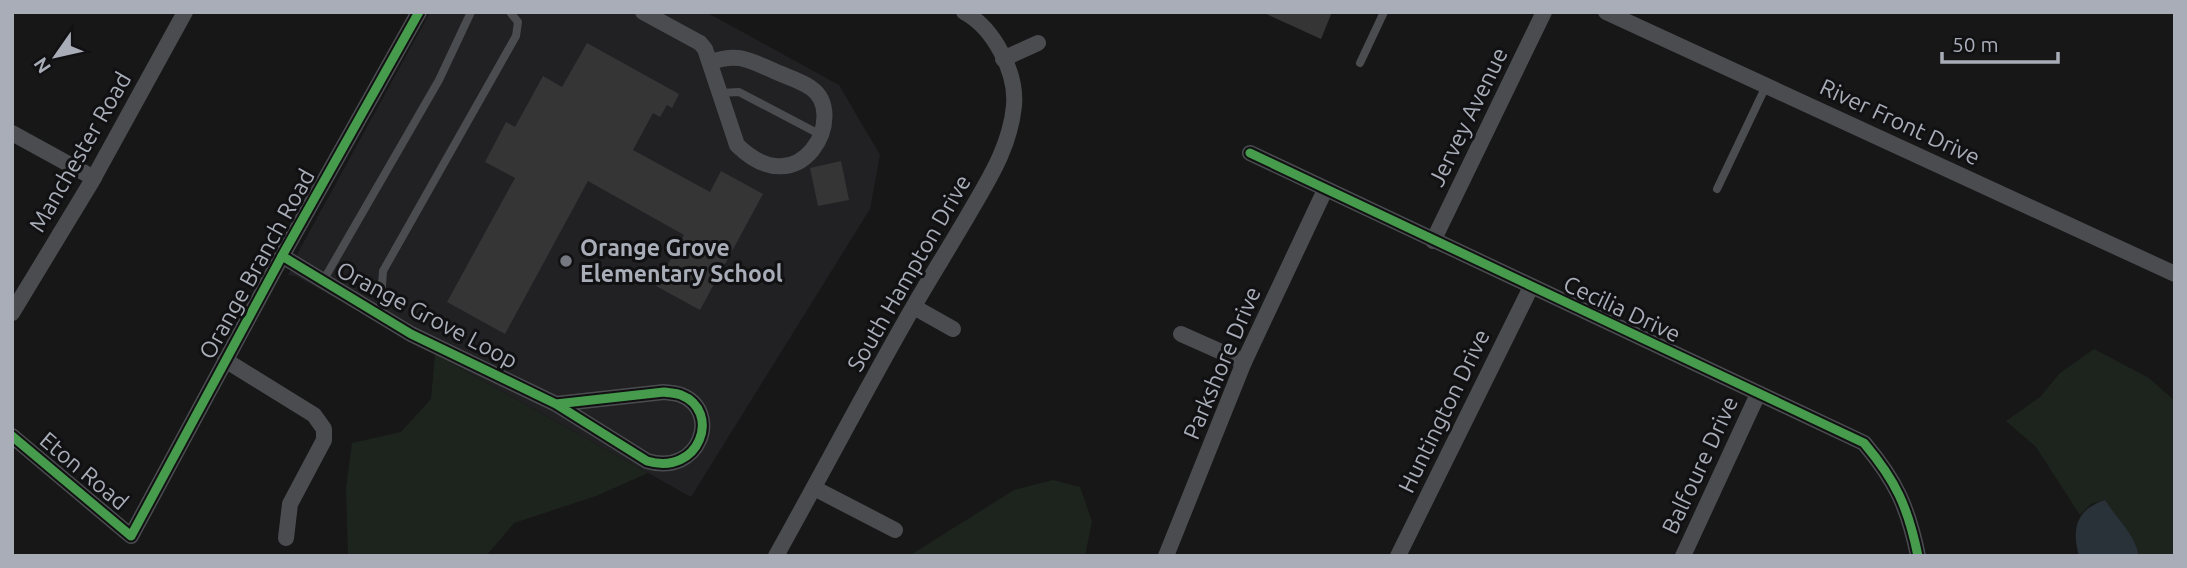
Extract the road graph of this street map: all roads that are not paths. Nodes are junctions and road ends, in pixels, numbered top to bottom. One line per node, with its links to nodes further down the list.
1 (185, 12): 19 (street, Manchester Road)
2 (419, 12): 23 (street, Orange Branch Road)
3 (471, 12): 25 (lane)
4 (510, 12): 29 (lane)
5 (643, 12): 12 (street)
6 (964, 12): 11 (street, South Hampton Drive)
7 (1384, 12): 13 (lane)
8 (1544, 12): 22 (street, Jervey Avenue)
9 (1606, 12): 14 (street, River Front Drive)
10 (1038, 43): 11 (street)
11 (1003, 59): 27 (street, South Hampton Drive)
12 (710, 62): 15 (street); 17 (street)
13 (1360, 63)
14 (1766, 86): 21 (lane); 24 (street, River Front Drive)
15 (720, 93): 17 (lane); 17 (street)
16 (12, 133): 19 (street)
17 (821, 135)
18 (1250, 153): 20 (street, Cecilia Drive)
19 (94, 178): 28 (street, Manchester Road)
20 (1325, 190): 22 (street, Cecilia Drive); 33 (street, Parkshore Drive)
21 (1717, 190)
22 (1433, 241): 26 (street, Cecilia Drive)
23 (282, 256): 25 (street, Orange Grove Loop); 32 (street, Orange Branch Road)
24 (2175, 274)
25 (323, 281): 29 (street, Orange Grove Loop)
26 (1531, 287): 34 (street, Cecilia Drive); 43 (street, Huntington Drive)
27 (914, 307): 30 (street); 37 (street, South Hampton Drive)
28 (12, 313)
29 (380, 315): 35 (street, Orange Grove Loop)
30 (953, 329)
31 (1181, 334): 33 (street)
32 (225, 360): 39 (street, Orange Branch Road); 40 (street)
33 (1244, 362): 42 (street, Parkshore Drive)
34 (1758, 394): 44 (street, Balfoure Drive); 45 (street, Cecilia Drive)
35 (556, 404): 35 (street, Orange Grove Loop)
36 (12, 436): 39 (street, Eton Road)
37 (814, 488): 38 (street); 41 (street, South Hampton Drive)
38 (895, 530)
39 (131, 536)
40 (286, 538)
41 (776, 556)
42 (1166, 556)
43 (1398, 556)
44 (1683, 556)
45 (1918, 556)

